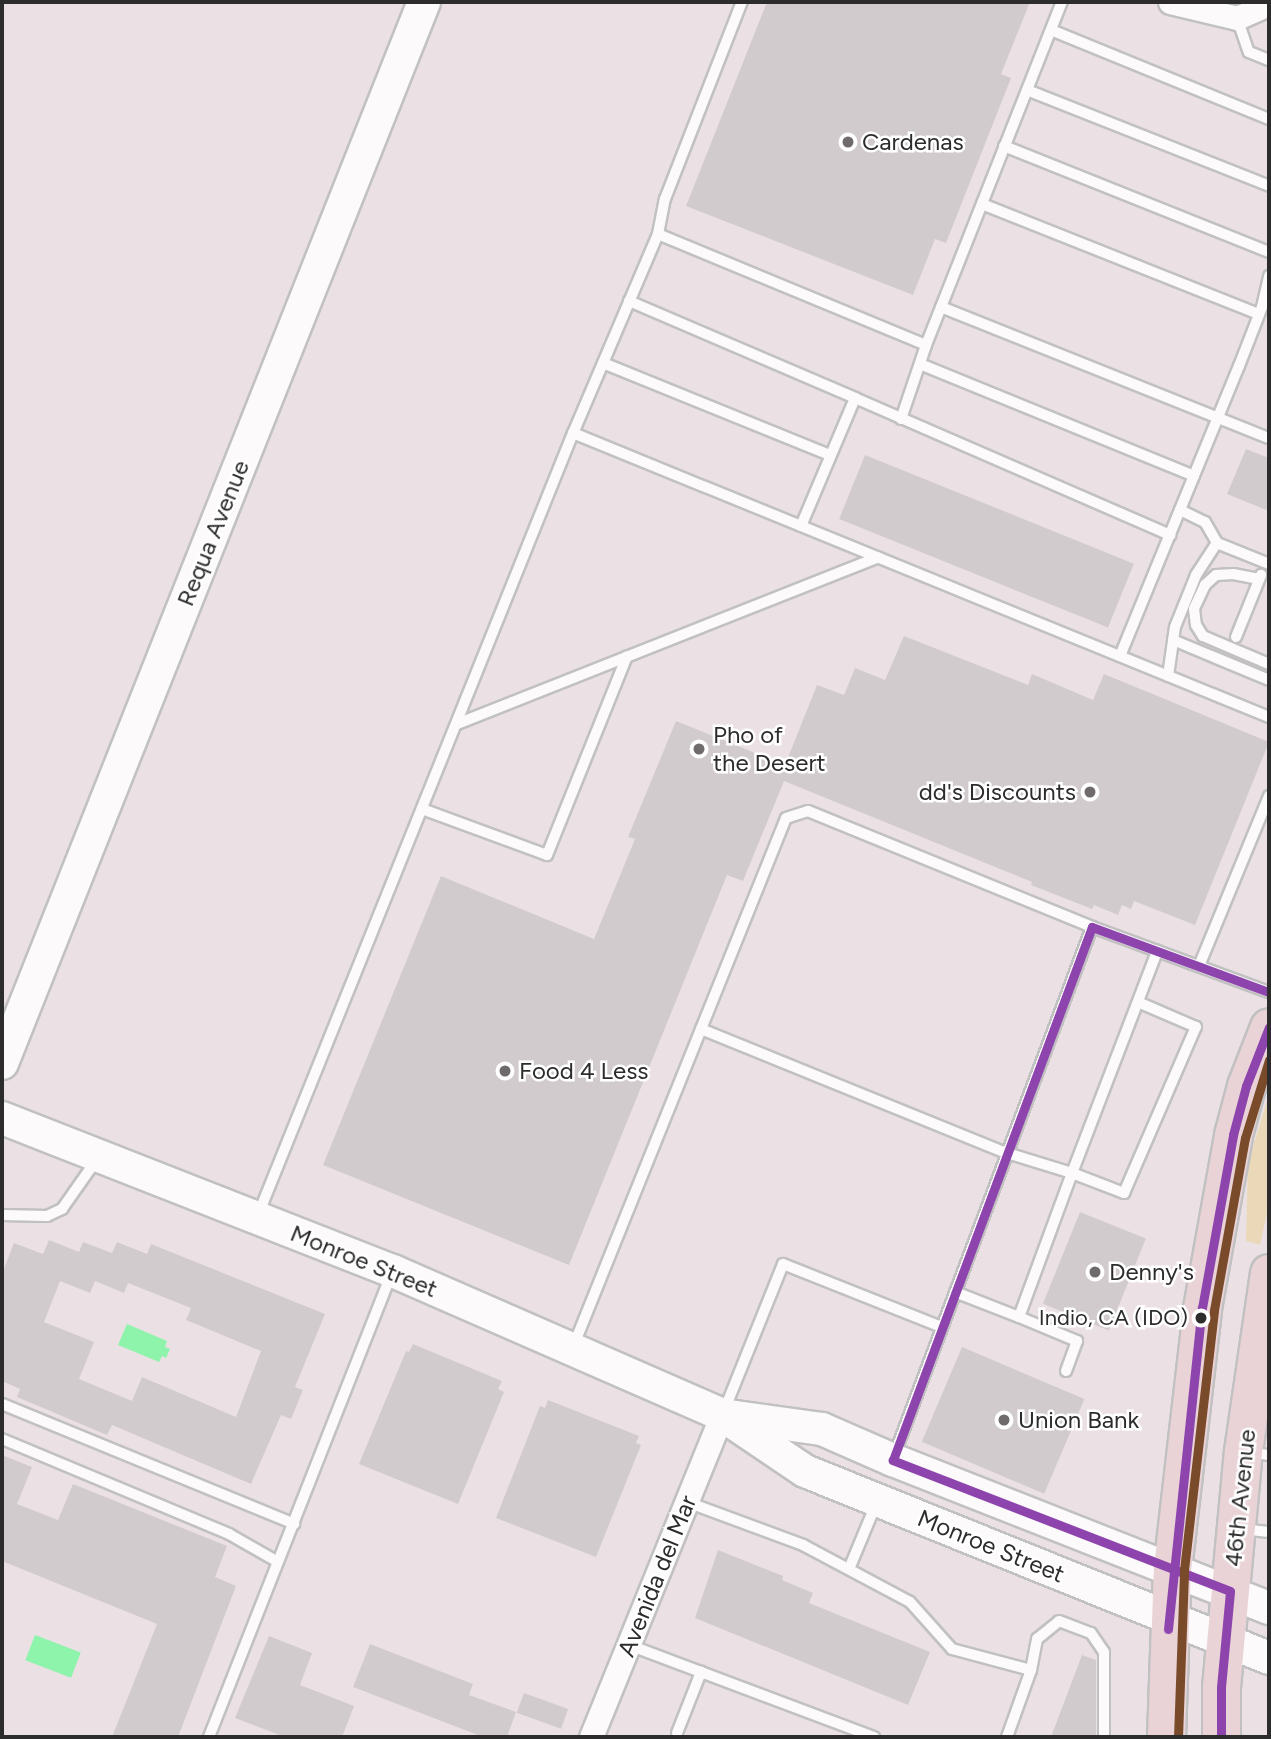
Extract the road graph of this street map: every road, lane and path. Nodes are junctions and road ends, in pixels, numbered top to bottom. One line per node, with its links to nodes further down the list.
1 (424, 2): 55 (main road, Requa Avenue)
2 (742, 2): 14 (lane)
3 (1062, 2): 7 (lane)
4 (1170, 2): 6 (street)
5 (1269, 5): 6 (street)
6 (1237, 18): 8 (lane)
7 (1051, 30): 9 (lane); 10 (lane)
8 (1269, 60)
9 (1027, 90): 11 (lane); 12 (lane)
10 (1269, 119)
11 (1004, 146): 13 (lane); 15 (lane)
12 (1269, 186)
13 (982, 204): 18 (lane); 19 (lane)
14 (658, 234): 17 (lane); 20 (lane)
15 (1269, 252)
16 (1269, 276): 19 (lane)
17 (629, 301): 21 (lane); 23 (lane)
18 (941, 307): 20 (lane); 24 (lane)
19 (1263, 310): 24 (lane)
20 (926, 345): 22 (lane)
21 (603, 363): 26 (lane); 28 (lane)
22 (920, 364): 25 (lane); 29 (lane)
23 (855, 398): 25 (lane); 28 (lane)
24 (1218, 418): 27 (lane); 29 (lane)
25 (901, 419): 32 (lane)
26 (573, 433): 31 (lane); 45 (lane)
27 (1269, 438)
28 (830, 455): 31 (lane)
29 (1194, 476): 30 (lane)
30 (1180, 510): 32 (lane); 33 (lane)
31 (801, 526): 34 (lane)
32 (1170, 535): 40 (lane)
33 (1217, 543): 35 (lane); 38 (lane)
34 (878, 557): 39 (lane); 40 (lane)
35 (1267, 564): 36 (lane)
36 (1259, 579): 37 (lane); 41 (lane)
37 (1237, 637)
38 (1173, 640): 42 (lane); 43 (lane)
39 (626, 656): 45 (lane); 47 (lane)
40 (1120, 656): 42 (lane)
41 (1269, 664)
42 (1168, 676): 44 (lane)
43 (1269, 680)
44 (1269, 717)
45 (457, 724): 47 (lane)
46 (1269, 796): 50 (lane)
47 (422, 809): 61 (lane)
48 (1092, 928): 49 (lane); 54 (lane); 57 (lane)
49 (1157, 951): 50 (lane); 52 (lane)
50 (1199, 966): 51 (lane)
51 (1269, 992)
52 (1138, 1002): 59 (lane); 59 (lane)
53 (1269, 1027): 80 (main road)
54 (701, 1029): 57 (lane); 67 (lane)
55 (2, 1063)
56 (2, 1118): 58 (main road, Monroe Street)
57 (1007, 1153): 59 (lane); 64 (lane)
58 (99, 1156): 60 (lane); 61 (main road, Monroe Street)
59 (1072, 1173): 65 (lane)
60 (2, 1215)
61 (257, 1218): 62 (main road, Monroe Street)
62 (393, 1271): 67 (main road, Monroe Street); 76 (lane)
63 (1269, 1273): 72 (main road, 46th Avenue)
64 (955, 1292): 65 (lane); 66 (lane)
65 (1019, 1317): 68 (lane)
66 (941, 1328): 70 (lane); 73 (lane)
67 (572, 1350): 70 (main road, Monroe Street)
68 (1066, 1371)
69 (2, 1404): 76 (lane)
70 (722, 1415): 73 (main road, Monroe Street); 74 (main road, Monroe Street); 75 (street, Avenida del Mar)
71 (2, 1439): 78 (lane)
72 (1256, 1453): 77 (main road, 46th Avenue)
73 (892, 1460): 80 (main road, Monroe Street)
74 (877, 1501): 79 (lane); 83 (main road, Monroe Street)
75 (687, 1502): 79 (lane); 85 (street, Avenida del Mar)
76 (294, 1524): 78 (lane)
77 (1253, 1531): 81 (main road, 46th Avenue)
78 (278, 1562): 90 (lane)
79 (849, 1569): 87 (lane)
80 (1172, 1569): 81 (main road, Monroe Street); 83 (main road)
81 (1230, 1591): 82 (main road, Monroe Street); 84 (main road, 46th Avenue)
82 (1269, 1608)
83 (1169, 1617): 84 (main road, Monroe Street); 95 (main road)
84 (1225, 1640): 86 (main road, Monroe Street); 96 (main road, 46th Avenue)
85 (629, 1645): 88 (lane); 91 (street, Avenida del Mar)
86 (1269, 1658)
87 (1031, 1670): 93 (lane); 94 (lane)
88 (701, 1672): 89 (lane); 92 (lane)
89 (677, 1733)
90 (209, 1737)
91 (591, 1737)
92 (874, 1737)
93 (1007, 1737)
94 (1104, 1737)
95 (1166, 1737)
96 (1221, 1737)

